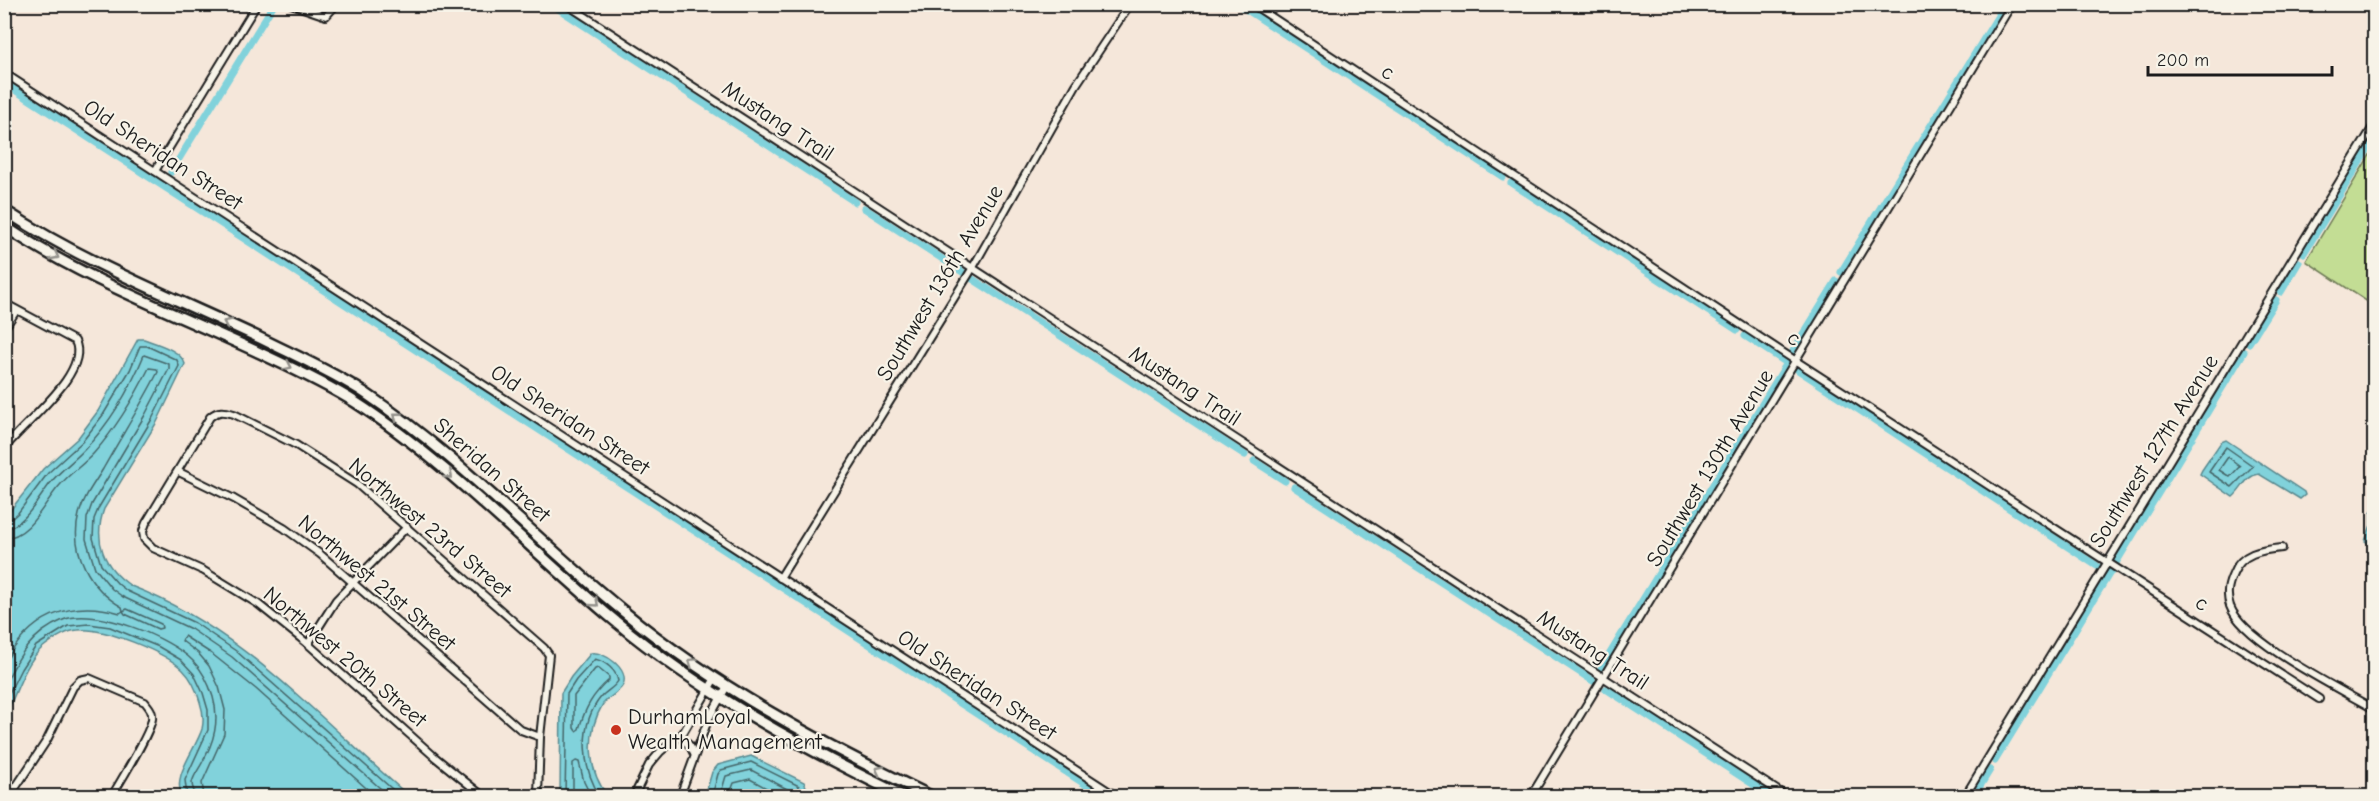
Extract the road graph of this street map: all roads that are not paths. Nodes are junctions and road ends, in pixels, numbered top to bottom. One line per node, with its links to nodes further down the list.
1 (257, 4): 10 (street)
2 (291, 4): 7 (street)
3 (566, 4): 13 (street, Mustang Trail)
4 (1130, 4): 13 (street, Southwest 136th Avenue)
5 (1252, 4): 17 (street, c)
6 (2012, 4): 17 (street, Southwest 130th Avenue)
7 (336, 5)
8 (4, 73): 10 (street, Old Sheridan Street)
9 (2374, 125): 22 (street, Southwest 127th Avenue)
10 (155, 171): 23 (street, Old Sheridan Street)
11 (4, 210): 26 (main road, Sheridan Street, one-way to 11)
12 (4, 226): 29 (main road, Sheridan Street, one-way to 29)
13 (972, 269): 23 (street, Southwest 136th Avenue); 27 (street, Mustang Trail)
14 (4, 303): 15 (street)
15 (16, 311): 16 (street); 18 (street)
16 (4, 329)
17 (1796, 361): 22 (street, c); 27 (street, Southwest 130th Avenue)
18 (4, 449)
19 (179, 472): 20 (street, Northwest 23rd Street); 24 (street, Northwest 21st Street); 25 (street, Northwest 20th Street)
20 (407, 527): 24 (street); 34 (street, Northwest 23rd Street)
21 (2282, 548): 32 (street)
22 (2106, 563): 31 (street, c); 47 (street, Southwest 127th Avenue)
23 (780, 578): 44 (street, Old Sheridan Street)
24 (353, 583): 25 (street); 34 (street, Northwest 21st Street)
25 (308, 644): 38 (street, Northwest 20th Street)
26 (715, 678): 28 (main road, Sheridan Street); 29 (street)
27 (1604, 678): 45 (street, Southwest 130th Avenue); 46 (street, Mustang Trail)
28 (727, 686): 30 (street); 43 (main road, Sheridan Street, one-way to 28)
29 (709, 689): 30 (main road, Sheridan Street); 33 (street)
30 (721, 696): 35 (street); 42 (main road, Sheridan Street)
31 (2319, 699)
32 (2374, 709)
33 (679, 736): 35 (street); 40 (street)
34 (540, 737): 39 (street)
35 (694, 754): 41 (street)
36 (10, 796): 37 (street)
37 (112, 796)
38 (483, 796)
39 (538, 796)
40 (634, 796)
41 (680, 796)
42 (903, 796)
43 (931, 796)
44 (1116, 796)
45 (1531, 796)
46 (1785, 796)
47 (1965, 796)

